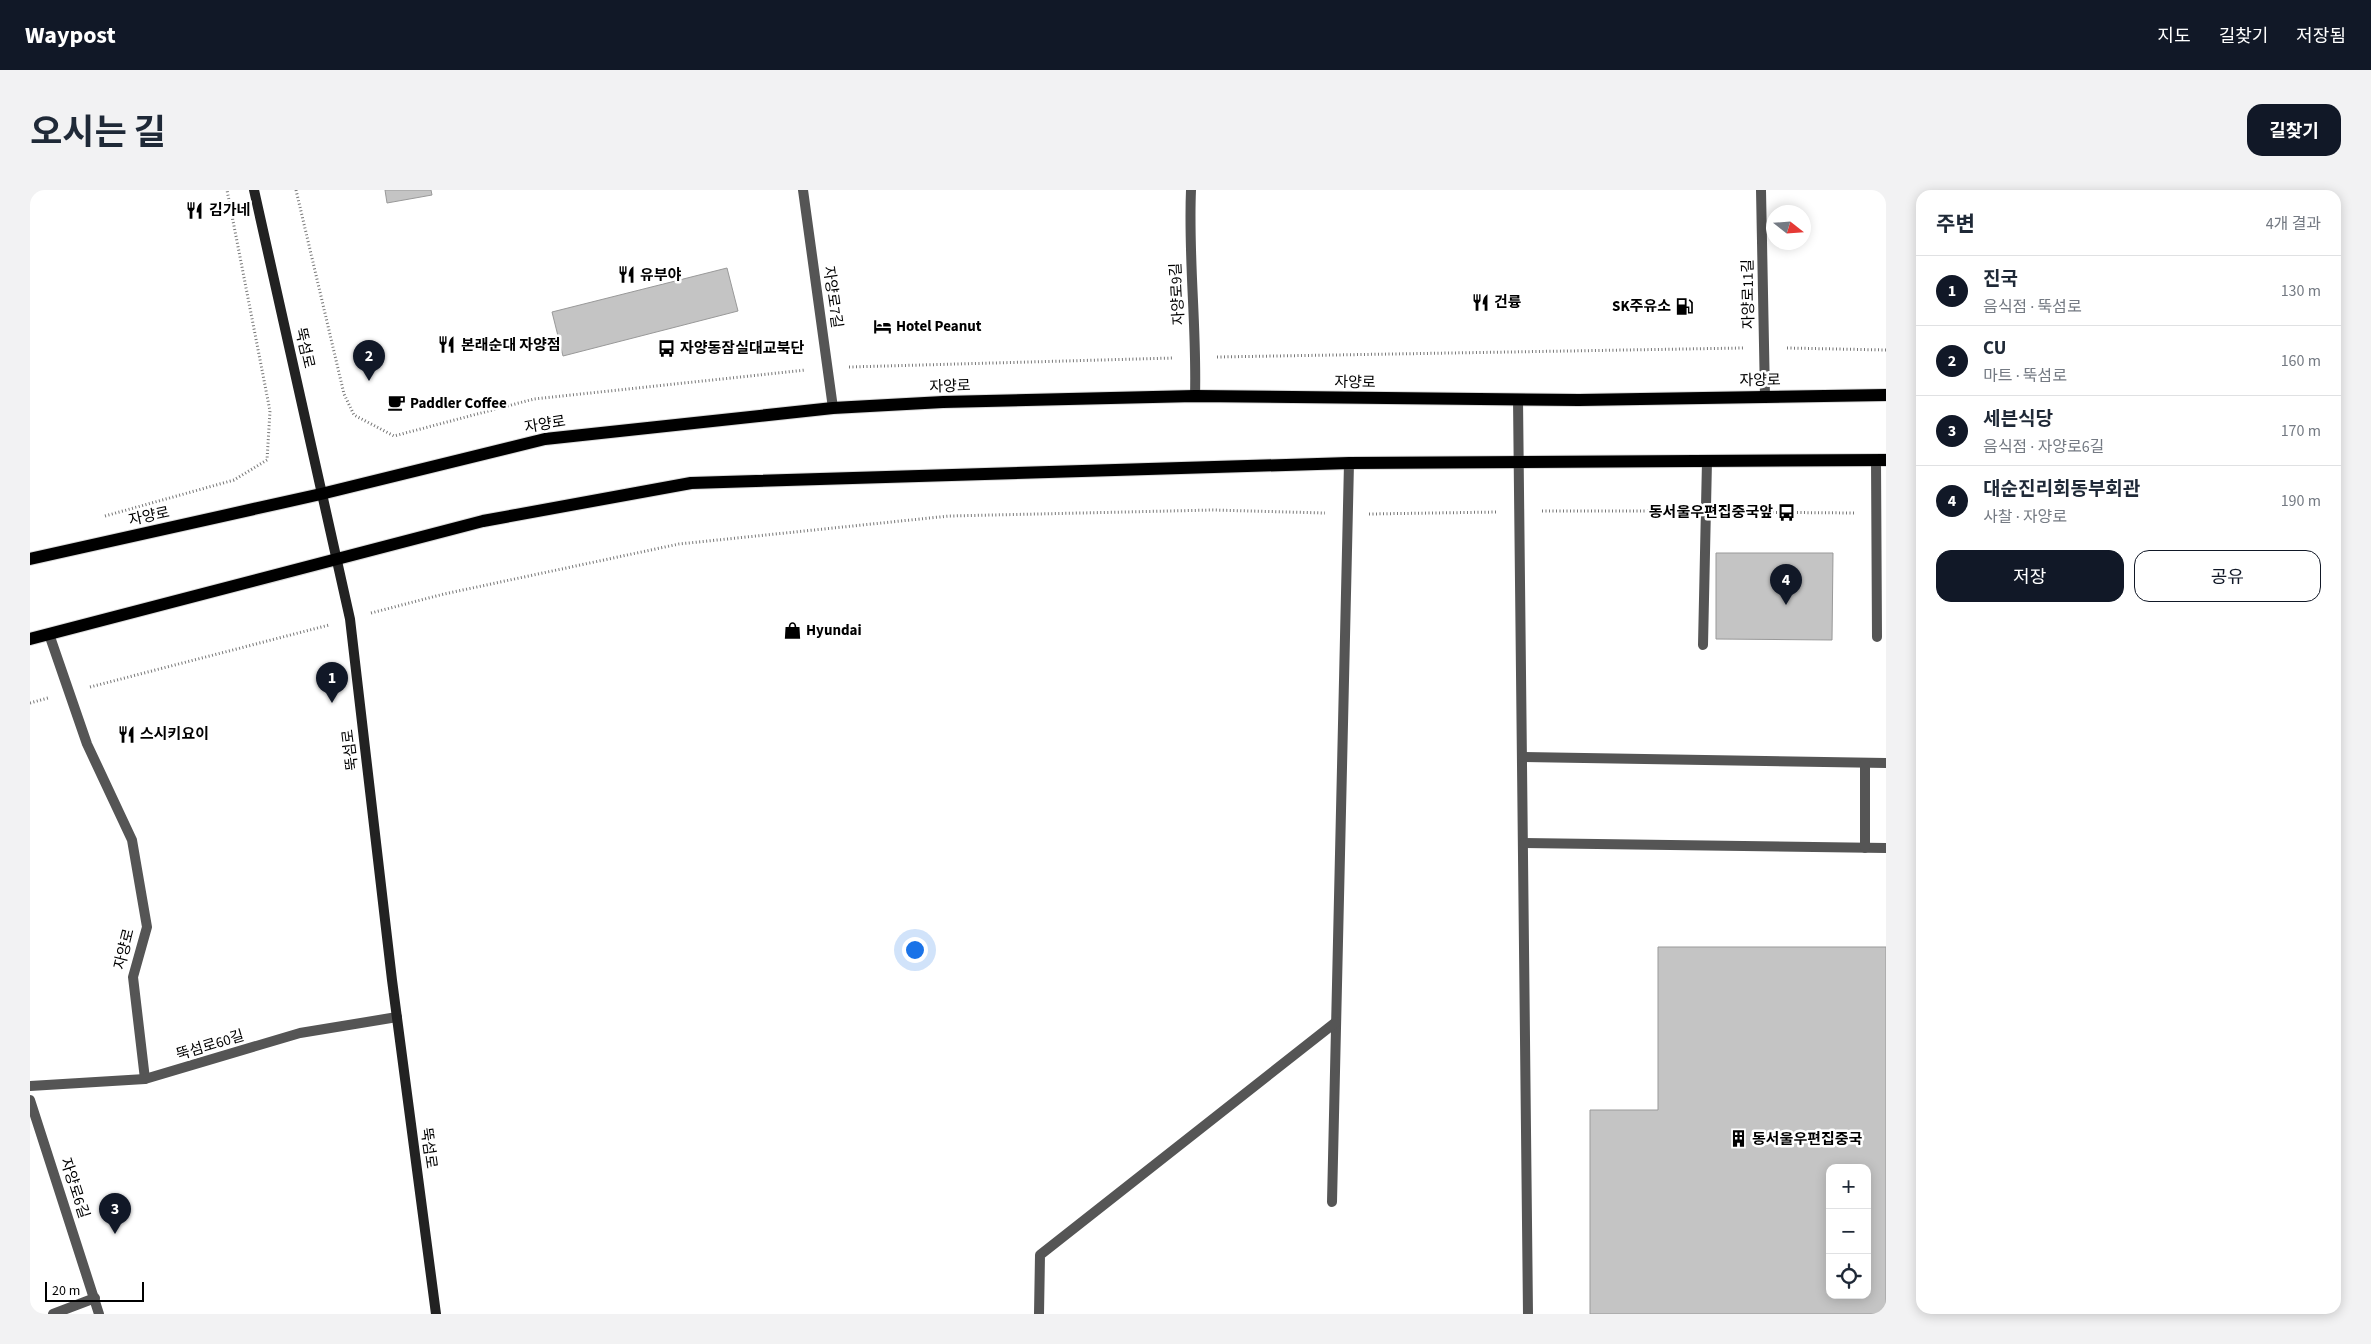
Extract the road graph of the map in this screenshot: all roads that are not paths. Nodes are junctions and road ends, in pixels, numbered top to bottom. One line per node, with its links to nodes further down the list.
1 (254, 190): 14 (main road, 뚝섬로)
2 (803, 190): 9 (street, 자양로7길)
3 (1191, 190): 6 (street, 자양로9길)
4 (1761, 190): 7 (street, 자양로11길)
5 (1886, 395): 7 (main road, 자양로)
6 (1194, 396): 8 (main road, 자양로); 9 (main road, 자양로)
7 (1765, 396): 8 (main road, 자양로)
8 (1518, 399): 12 (street)
9 (833, 408): 14 (main road, 자양로)
10 (1881, 460): 11 (main road); 18 (street)
11 (1707, 461): 12 (main road); 20 (street)
12 (1518, 462): 13 (main road); 21 (street)
13 (1349, 463): 16 (main road); 28 (street)
14 (321, 494): 15 (main road, 자양로); 16 (main road, 뚝섬로)
15 (30, 559)
16 (336, 560): 17 (main road); 27 (main road, 뚝섬로)
17 (49, 634): 19 (main road); 29 (street, 자양로)
18 (1877, 637)
19 (30, 639)
20 (1703, 645)
21 (1523, 757): 22 (street); 24 (street)
22 (1865, 763): 23 (street); 25 (street)
23 (1886, 764)
24 (1524, 843): 25 (street); 38 (street)
25 (1865, 848): 26 (street)
26 (1886, 848)
27 (397, 1017): 29 (street, 뚝섬로60길); 36 (main road, 뚝섬로)
28 (1336, 1022): 32 (street); 37 (street)
29 (146, 1079): 30 (street, 뚝섬로60길)
30 (30, 1086)
31 (30, 1100): 33 (street, 자양로6길)
32 (1332, 1202)
33 (95, 1298): 34 (street); 35 (street, 자양로6길)
34 (53, 1314)
35 (100, 1314)
36 (436, 1314)
37 (1039, 1314)
38 (1528, 1314)

